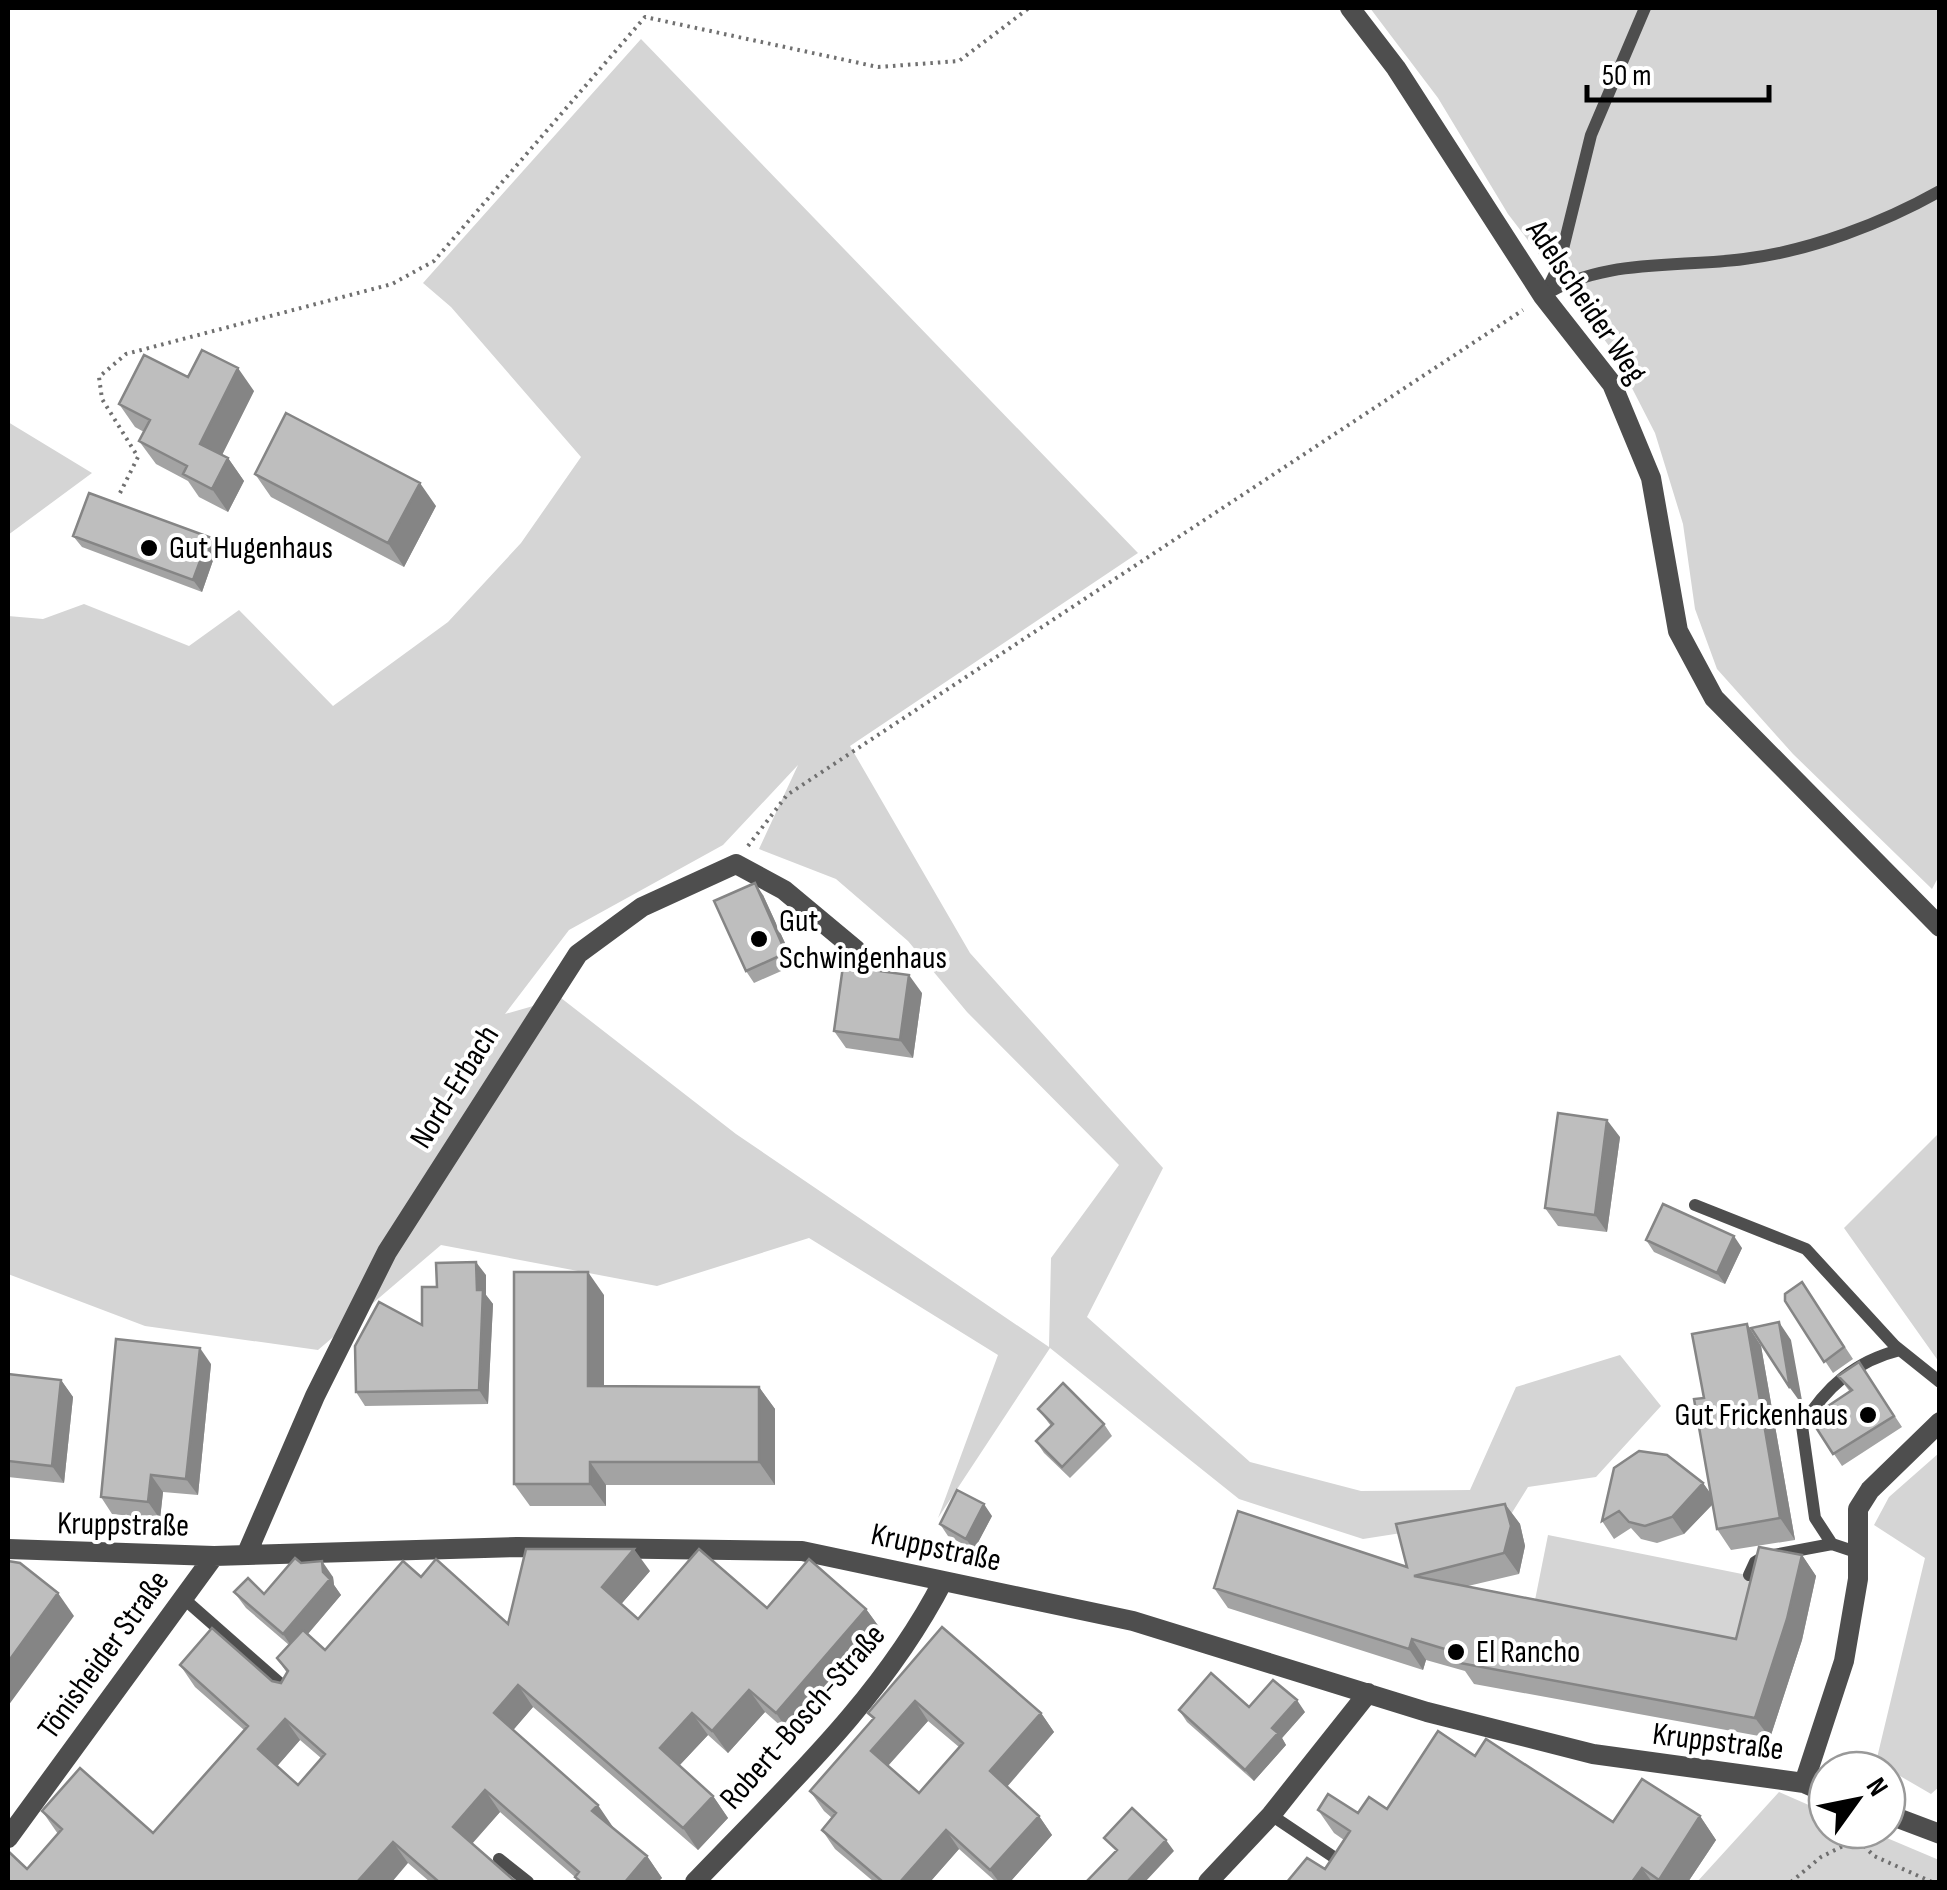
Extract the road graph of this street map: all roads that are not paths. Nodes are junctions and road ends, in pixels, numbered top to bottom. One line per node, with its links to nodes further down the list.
1 (1350, 8): 4 (street, Adelscheider Weg)
2 (1645, 8): 4 (lane)
3 (1940, 191): 4 (lane)
4 (1544, 296): 5 (street, Adelscheider Weg)
5 (1940, 927)
6 (856, 950): 13 (street, Nord-Erbach)
7 (1694, 1205): 8 (lane)
8 (1900, 1350): 9 (lane); 11 (lane)
9 (1940, 1382)
10 (1940, 1422): 14 (street)
11 (1832, 1544): 14 (lane); 16 (lane)
12 (8, 1550): 15 (street, Kruppstraße)
13 (246, 1553): 15 (street, Kruppstraße); 17 (street, Kruppstraße)
14 (1859, 1554): 21 (street)
15 (214, 1556): 18 (street, Tönisheider Straße)
16 (1749, 1575)
17 (943, 1581): 19 (street, Kruppstraße); 30 (street, Robert-Bosch-Straße)
18 (183, 1598): 20 (lane); 26 (street, Tönisheider Straße)
19 (1368, 1693): 21 (street, Kruppstraße); 23 (street)
20 (294, 1696)
21 (1804, 1783): 22 (street, Kruppstraße)
22 (1807, 1784)
23 (1271, 1815): 28 (lane); 31 (street)
24 (1907, 1822): 25 (street)
25 (1940, 1834)
26 (8, 1838)
27 (500, 1859): 29 (lane)
28 (1348, 1867)
29 (528, 1882)
30 (694, 1882)
31 (1208, 1882)

